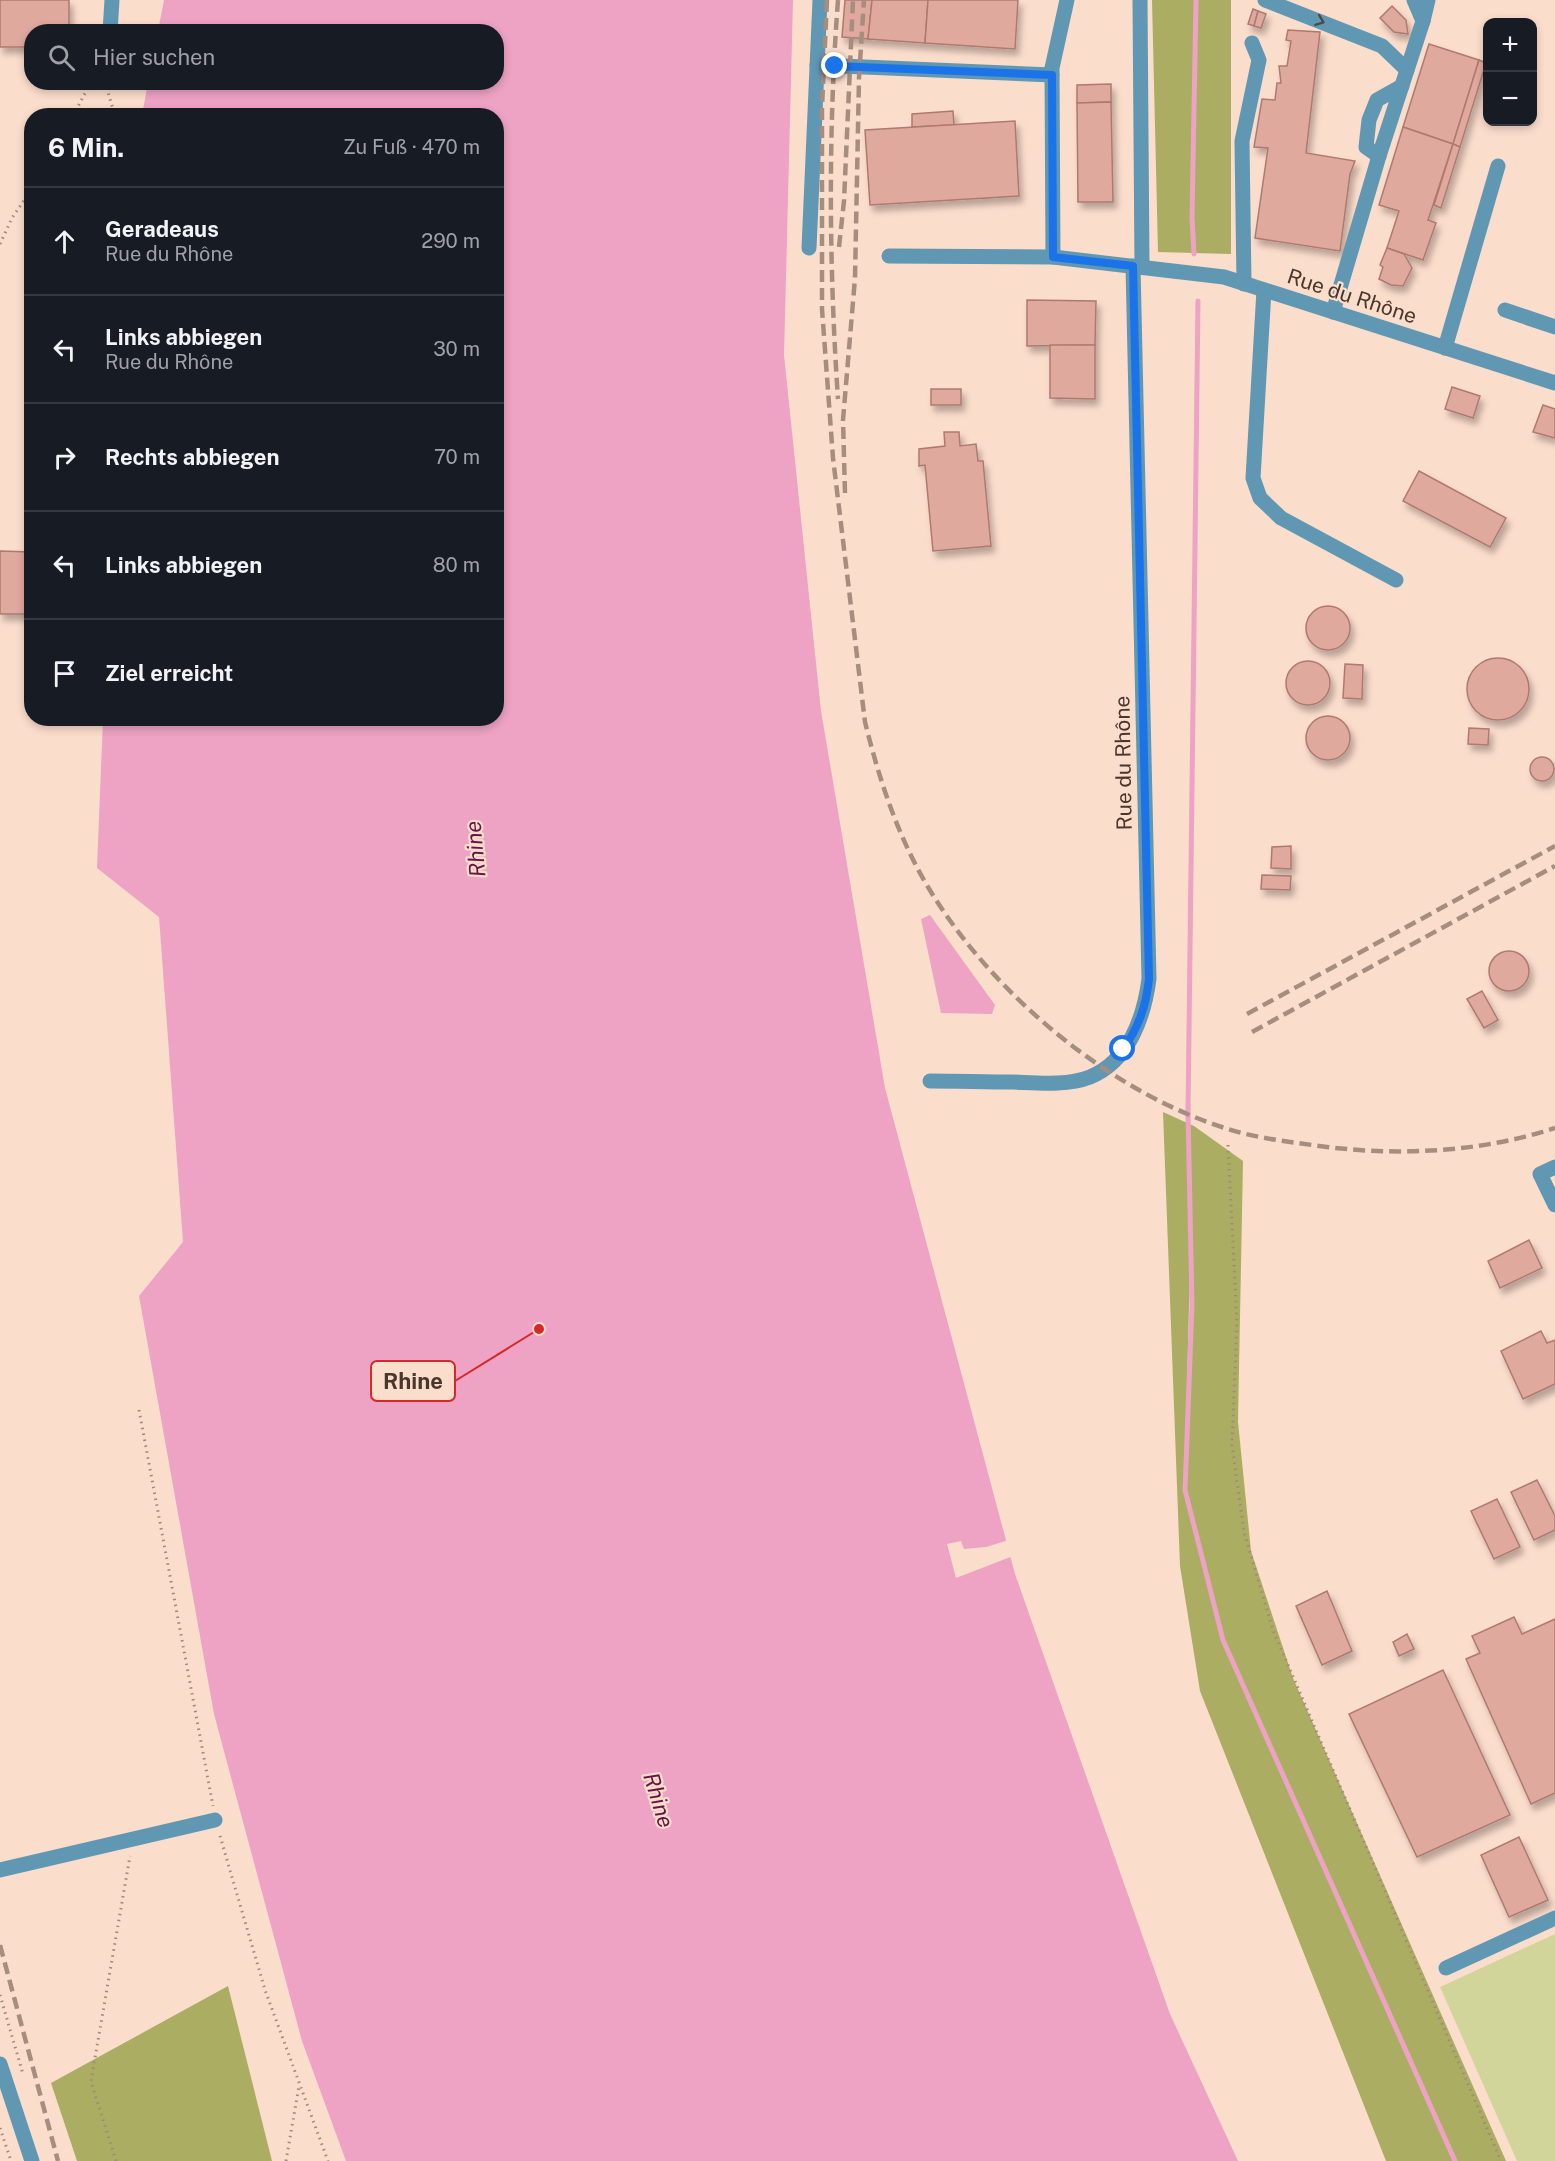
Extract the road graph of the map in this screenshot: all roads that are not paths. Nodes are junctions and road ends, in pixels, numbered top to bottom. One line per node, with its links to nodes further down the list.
1 (112, 0): 9 (street)
2 (820, 0): 11 (street)
3 (1067, 0): 13 (street)
4 (1140, 0): 18 (street)
5 (1265, 0): 12 (street, one-way to 12)
6 (1414, 0): 8 (street)
7 (1428, 0): 8 (street)
8 (1423, 21): 12 (street)
9 (111, 24)
10 (1252, 43): 19 (street)
11 (817, 65): 13 (street); 15 (street)
12 (1407, 70): 22 (street)
13 (1052, 75): 17 (street)
14 (1498, 166): 24 (street)
15 (809, 248)
16 (889, 256): 17 (street, Rue du Rhône)
17 (1053, 257): 18 (street, Rue du Rhône)
18 (1137, 267): 19 (street, Rue du Rhône); 27 (street, Rue du Rhône)
19 (1244, 284): 20 (street, Rue du Rhône)
20 (1264, 290): 22 (street, Rue du Rhône); 26 (street)
21 (1504, 310): 23 (street)
22 (1333, 312): 24 (street, Rue du Rhône)
23 (1555, 327)
24 (1444, 348): 25 (street, Rue du Rhône)
25 (1555, 383)
26 (1396, 580)
27 (930, 1081)
28 (1555, 1167): 29 (street)
29 (1555, 1205)
30 (215, 1820): 31 (street)
31 (0, 1870)
32 (1555, 1918): 33 (street)
33 (1446, 1968)
34 (0, 2064): 35 (street)
35 (32, 2161)

